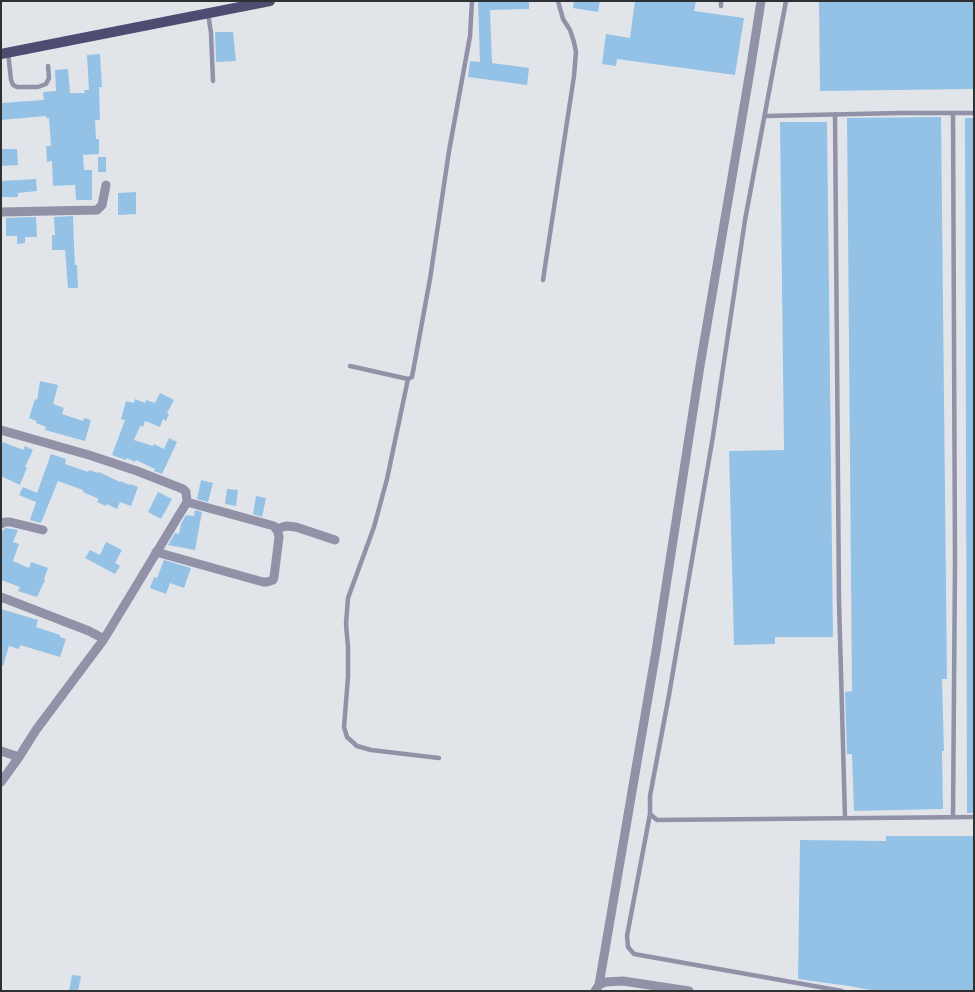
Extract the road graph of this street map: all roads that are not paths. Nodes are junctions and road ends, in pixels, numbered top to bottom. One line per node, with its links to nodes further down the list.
1 (270, 1): 6 (main road)
2 (472, 1): 18 (lane)
3 (558, 1): 16 (lane)
4 (761, 1): 36 (street)
5 (786, 1): 13 (lane)
6 (208, 13): 7 (main road); 9 (lane)
7 (5, 53): 8 (lane)
8 (48, 66)
9 (213, 81)
10 (953, 113): 11 (lane); 12 (lane); 33 (lane)
11 (835, 114): 13 (lane); 35 (lane)
12 (974, 114)
13 (765, 116): 32 (lane)
14 (106, 185): 15 (street)
15 (1, 212)
16 (543, 280)
17 (350, 366): 18 (lane)
18 (408, 379): 30 (lane)
19 (1, 430): 20 (street)
20 (187, 502): 22 (street); 25 (street)
21 (1, 524): 23 (street)
22 (276, 529): 24 (street); 25 (street)
23 (43, 530)
24 (335, 540)
25 (156, 552): 27 (street)
26 (1, 597): 27 (street)
27 (104, 639): 29 (street)
28 (1, 751): 29 (street)
29 (20, 756): 31 (street)
30 (439, 758)
31 (1, 782)
32 (650, 814): 35 (lane); 38 (lane)
33 (953, 817): 34 (lane); 35 (lane)
34 (974, 817)
35 (845, 818)
36 (597, 988): 37 (street)
37 (689, 991)
38 (842, 991)

